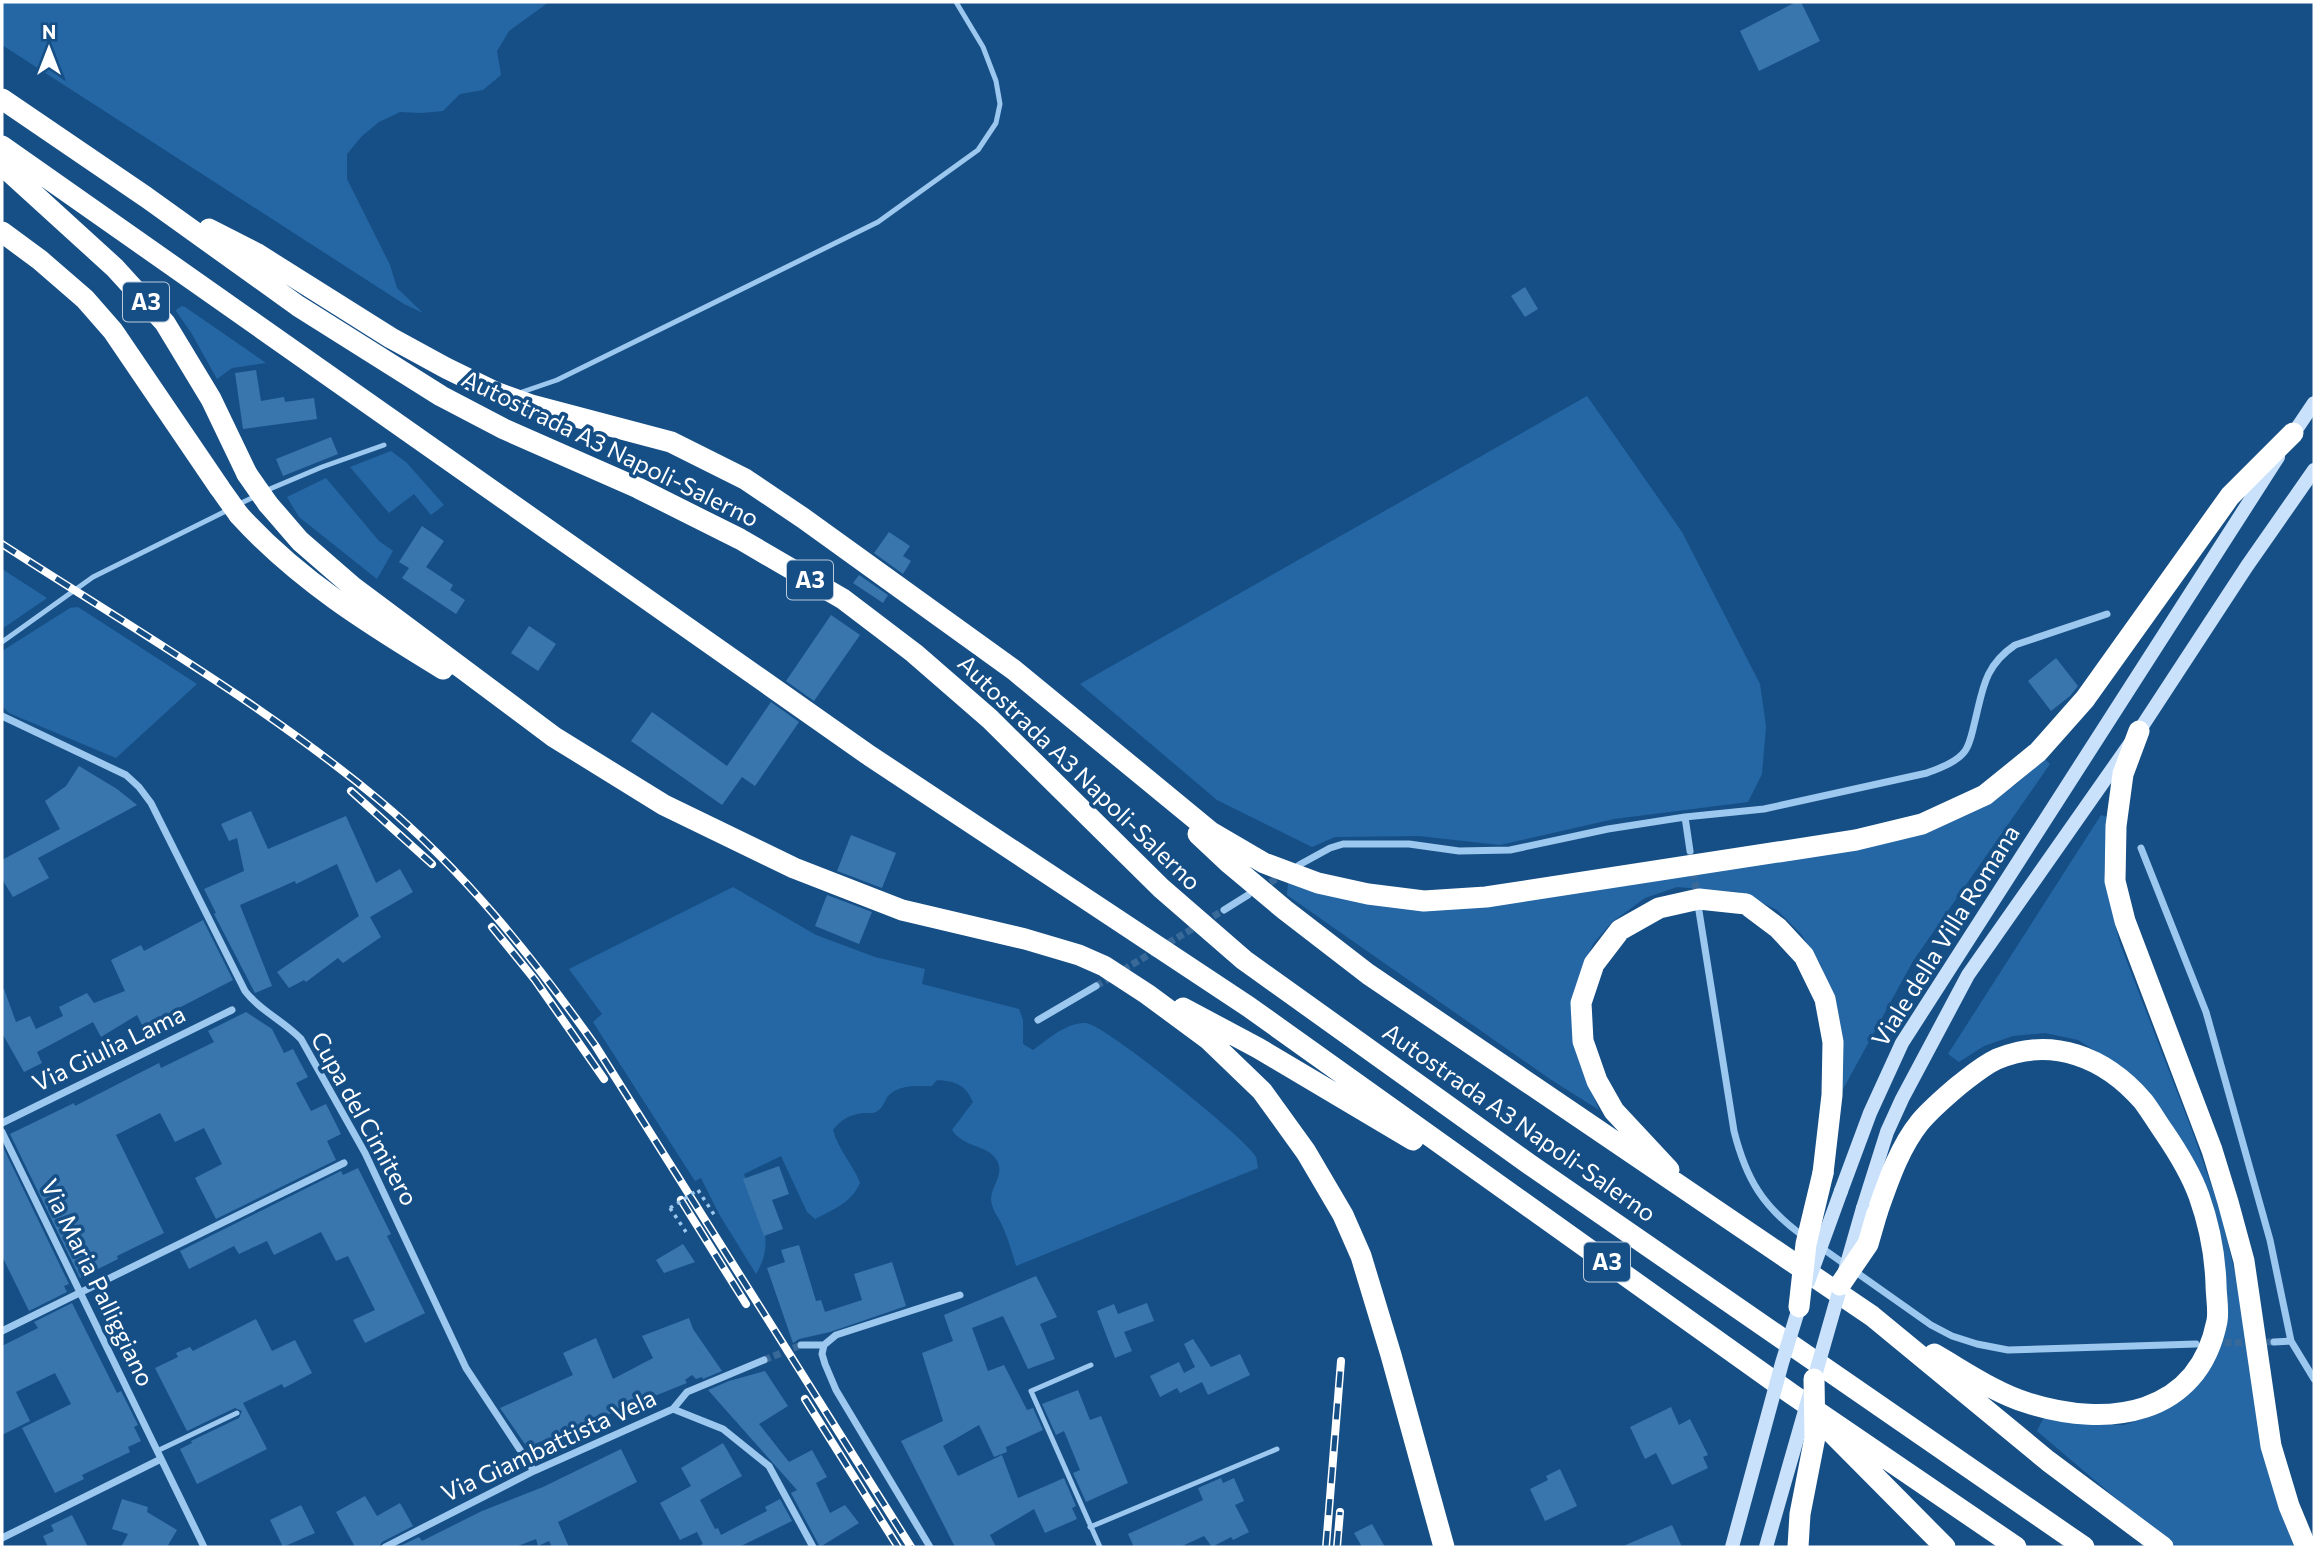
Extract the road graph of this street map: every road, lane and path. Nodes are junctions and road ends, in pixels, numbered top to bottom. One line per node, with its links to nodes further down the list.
1 (956, 2): 7 (lane)
2 (2, 99): 5 (highway, Autostrada A3 Napoli-Salerno / A3)
3 (2, 146): 33 (highway, A3)
4 (2, 165): 14 (highway, A3, bridge)
5 (146, 197): 17 (highway); 70 (highway, Autostrada A3 Napoli-Salerno / A3)
6 (2, 232): 14 (highway, bridge)
7 (522, 392)
8 (2314, 403): 9 (main road, Viale della Villa Romana)
9 (2293, 433): 17 (highway); 39 (main road, Viale della Villa Romana, bridge)
10 (384, 445): 13 (lane)
11 (2314, 470): 16 (main road, Viale della Villa Romana)
12 (2107, 614): 18 (street)
13 (2, 642)
14 (512, 707): 25 (highway, A3)
15 (2, 716): 56 (street, Cupa del Cimitero)
16 (2139, 731): 32 (main road, Viale della Villa Romana); 72 (highway)
17 (1102, 744): 31 (highway)
18 (1685, 817): 20 (street); 21 (street)
19 (2141, 848): 42 (street)
20 (1690, 851)
21 (1299, 865)
22 (1248, 895): 23 (street)
23 (1224, 910)
24 (1699, 911): 44 (street)
25 (1100, 976): 27 (street); 33 (highway, A3); 64 (highway, A3)
26 (232, 1010): 28 (street, Via Giulia Lama)
27 (1038, 1020)
28 (2, 1123)
29 (2, 1132): 37 (street, Via Maria Palliggiano)
30 (344, 1163): 37 (street)
31 (1697, 1199): 39 (highway, bridge); 40 (highway)
32 (1870, 1210): 36 (highway, bridge); 40 (highway)
33 (1534, 1211): 51 (highway, A3)
34 (715, 1216): 35 (path, bridge)
35 (686, 1232)
36 (1840, 1285): 49 (main road, bridge)
37 (82, 1292): 41 (street); 55 (street, Via Maria Palliggiano)
38 (960, 1295): 46 (street)
39 (1799, 1307): 65 (main road, Viale della Villa Romana, bridge)
40 (1872, 1317): 71 (highway)
41 (2, 1331)
42 (2291, 1341): 43 (street); 50 (street)
43 (2274, 1342)
44 (2196, 1344)
45 (802, 1345): 46 (street)
46 (824, 1345): 62 (street)
47 (764, 1360): 52 (street, Via Giambattista Vela)
48 (1091, 1365): 57 (lane)
49 (1814, 1379): 66 (main road, bridge); 67 (highway, bridge)
50 (2314, 1379)
51 (1793, 1395): 68 (highway); 69 (highway, A3)
52 (673, 1409): 56 (street, Via Giambattista Vela); 61 (street)
53 (237, 1413): 55 (lane)
54 (1277, 1448): 57 (lane)
55 (159, 1455): 58 (street); 59 (street, Via Maria Palliggiano)
56 (534, 1471): 60 (street, Via Giambattista Vela)
57 (1090, 1527): 63 (lane)
58 (2, 1538)
59 (204, 1547)
60 (385, 1547)
61 (813, 1547)
62 (930, 1547)
63 (1100, 1547)
64 (1444, 1547)
65 (1732, 1547)
66 (1766, 1547)
67 (1798, 1547)
68 (1945, 1547)
69 (2016, 1547)
70 (2084, 1547)
71 (2163, 1547)
72 (2306, 1547)

